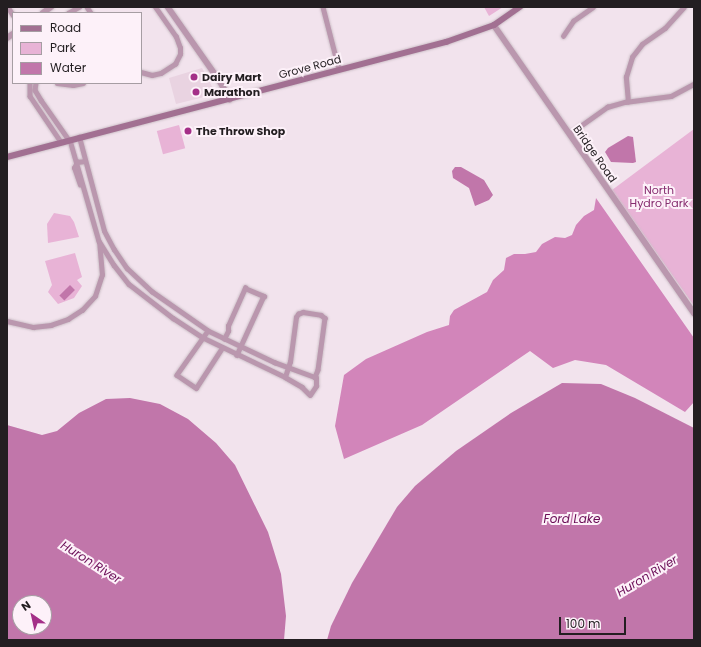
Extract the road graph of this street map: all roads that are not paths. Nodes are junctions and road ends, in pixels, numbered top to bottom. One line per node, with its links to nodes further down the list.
1 (79, 7): 8 (street)
2 (154, 7): 12 (street)
3 (168, 7): 18 (street)
4 (323, 7): 11 (street)
5 (520, 7): 9 (main road, Grove Road)
6 (593, 7): 10 (street)
7 (684, 7): 19 (street)
8 (70, 12)
9 (494, 25): 11 (main road, Grove Road); 20 (street, Bridge Road)
10 (563, 36)
11 (338, 69): 18 (main road, Grove Road)
12 (142, 72)
13 (30, 84): 23 (street)
14 (36, 84): 22 (street)
15 (65, 84): 16 (street)
16 (78, 84)
17 (694, 84): 19 (street)
18 (230, 99): 21 (main road, Grove Road)
19 (628, 102): 20 (street)
20 (569, 134): 37 (street, Bridge Road)
21 (78, 137): 22 (main road, Grove Road); 25 (street)
22 (70, 140): 23 (main road, Grove Road); 26 (street)
23 (61, 142): 24 (main road, Grove Road)
24 (7, 157)
25 (85, 160): 26 (street); 27 (street)
26 (77, 162): 28 (street); 29 (street)
27 (92, 189): 28 (street); 30 (street)
28 (84, 191): 29 (street)
29 (87, 200): 31 (street)
30 (101, 222): 31 (street); 33 (street)
31 (94, 225): 32 (street)
32 (99, 241): 34 (street); 38 (street)
33 (119, 259): 34 (street); 35 (street)
34 (114, 265): 36 (street)
35 (152, 292): 36 (street); 39 (street)
36 (147, 299): 40 (street)
37 (694, 313)
38 (7, 321)
39 (208, 331): 40 (street); 41 (street)
40 (202, 337): 42 (street); 42 (street)
41 (224, 339): 43 (street); 43 (street)
42 (222, 348): 44 (street)
43 (241, 348): 44 (street); 45 (street)
44 (237, 355): 46 (street)
45 (288, 368): 46 (street); 47 (street); 47 (street)
46 (285, 377): 47 (street)
47 (315, 377)

